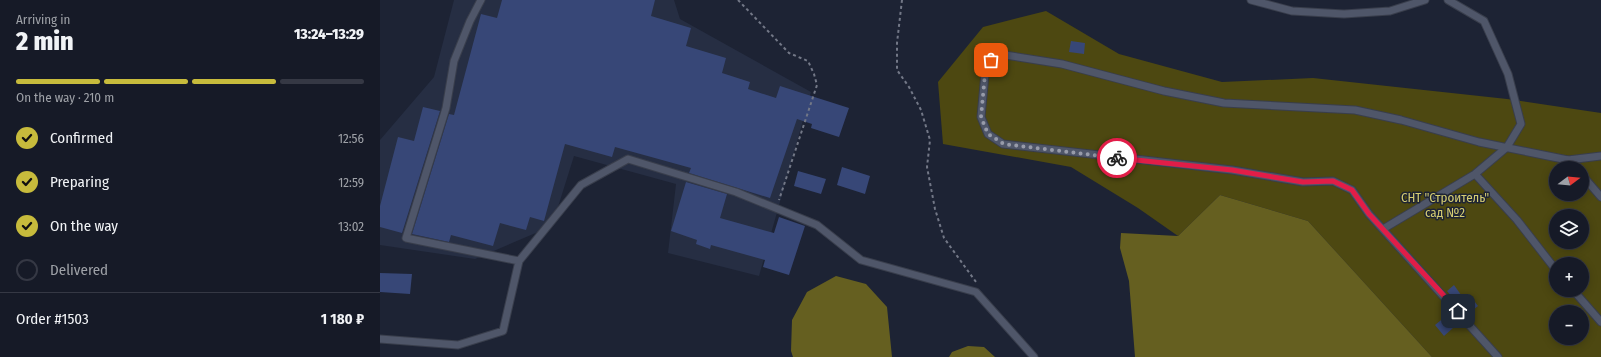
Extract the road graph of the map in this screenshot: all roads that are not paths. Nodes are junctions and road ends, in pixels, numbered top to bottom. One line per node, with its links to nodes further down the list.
1 (481, 0): 12 (lane)
2 (1251, 0): 3 (lane)
3 (1424, 0)
4 (1448, 0): 5 (lane)
5 (1507, 147): 7 (lane); 8 (lane); 11 (lane)
6 (1601, 156): 7 (lane)
7 (1568, 160)
8 (1475, 174): 11 (lane); 13 (lane)
9 (1589, 183): 10 (lane)
10 (1601, 196)
11 (1383, 229): 18 (lane)
12 (519, 261): 16 (lane); 17 (lane)
13 (1549, 261)
14 (1579, 297): 15 (lane)
15 (1601, 322)
16 (380, 339)
17 (1034, 357)
18 (1498, 357)

